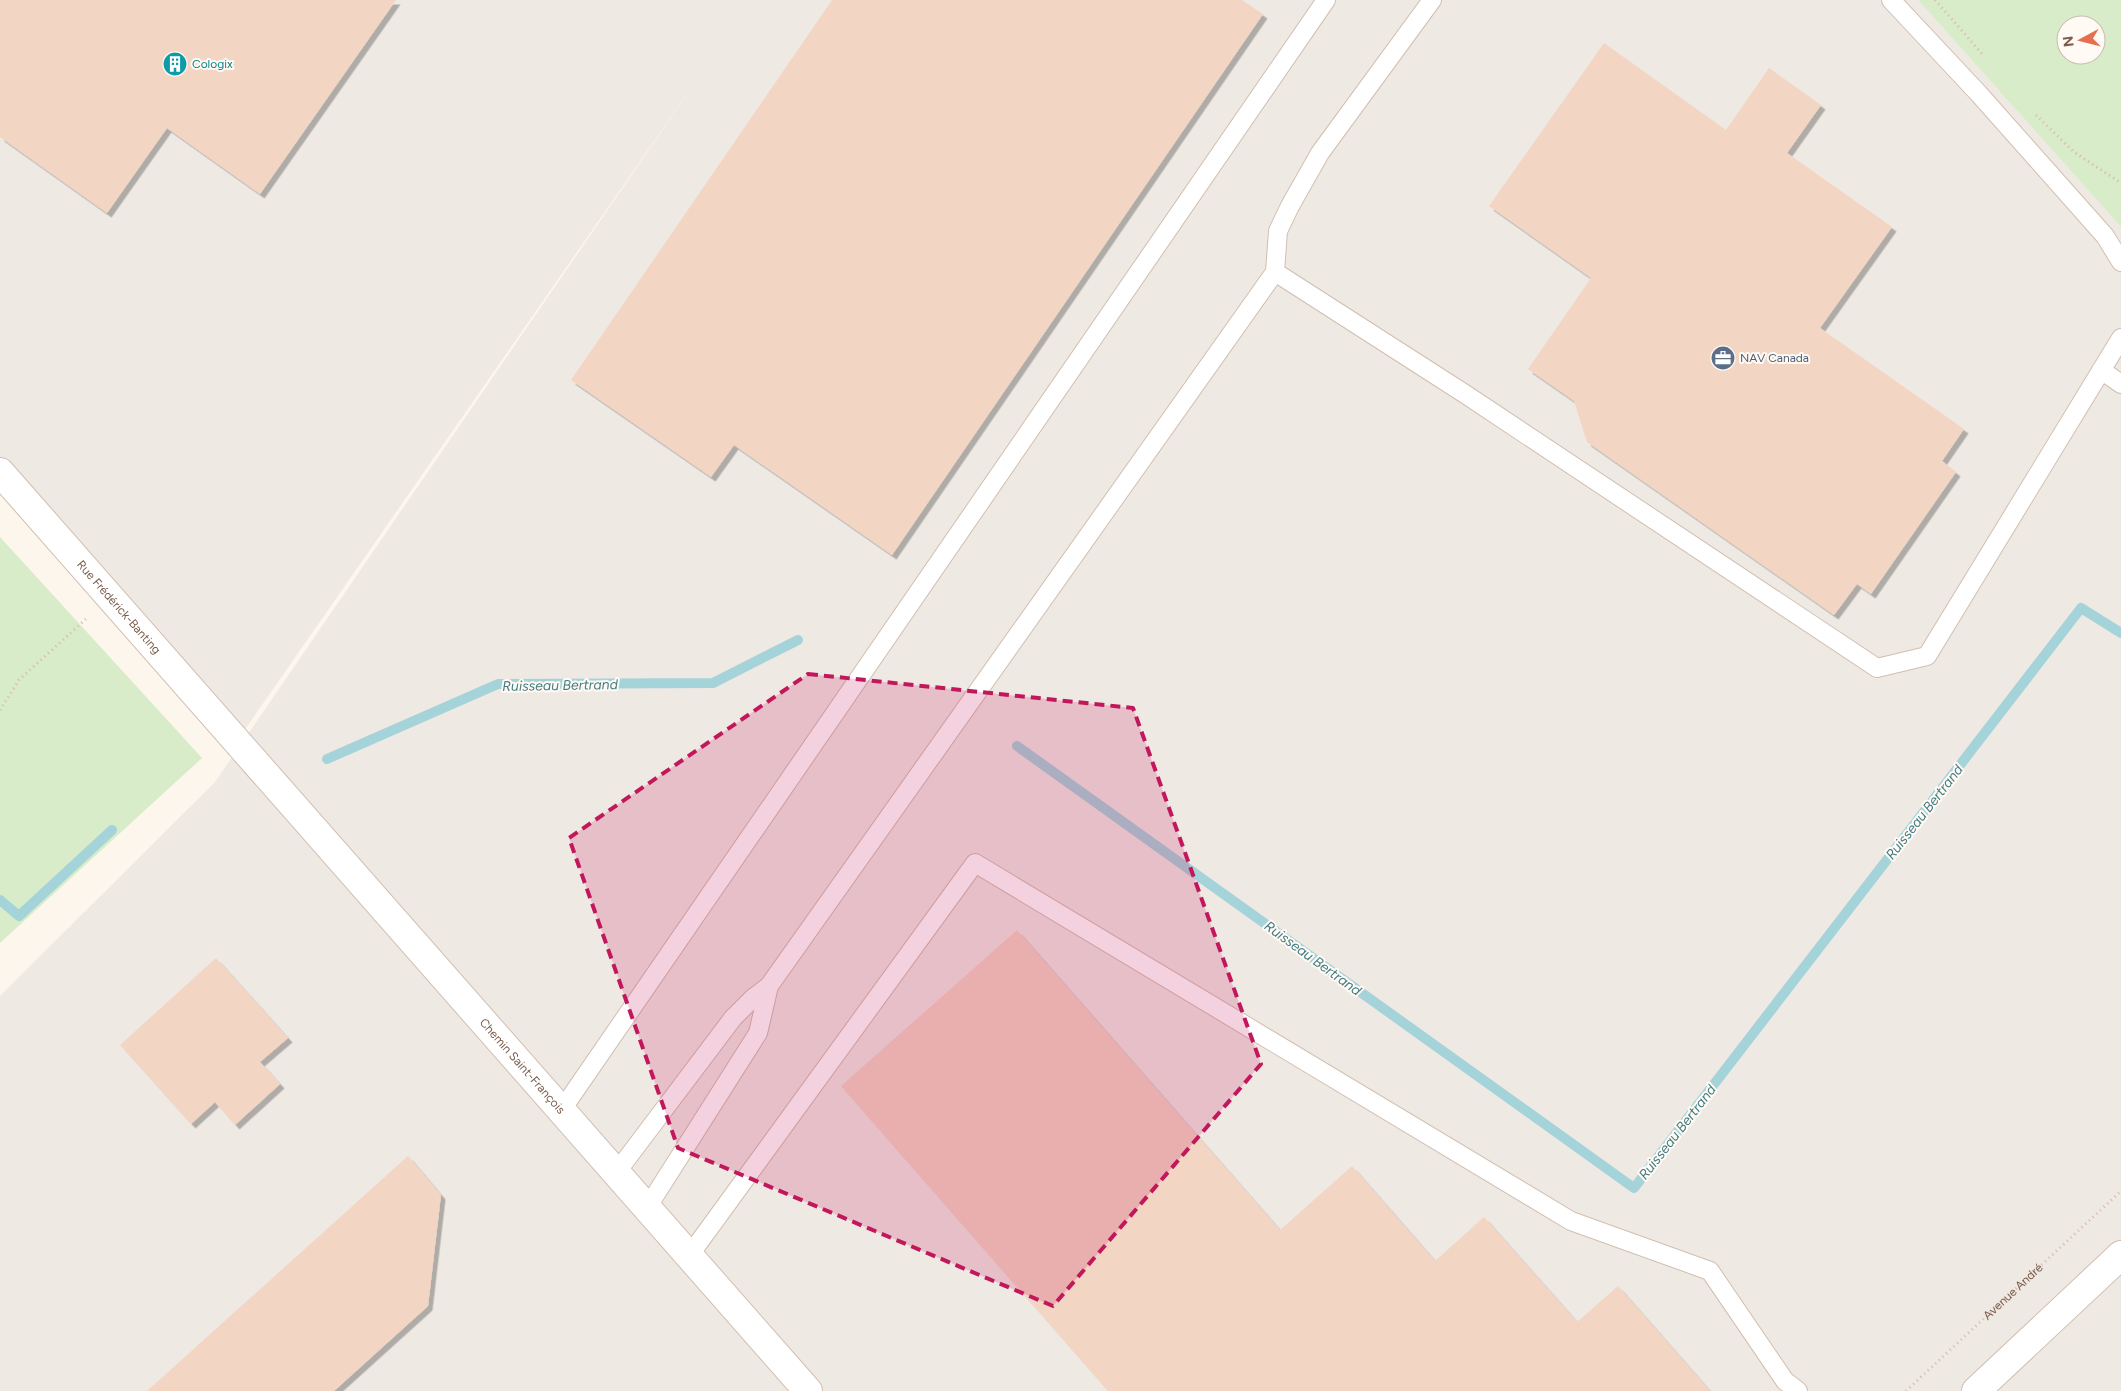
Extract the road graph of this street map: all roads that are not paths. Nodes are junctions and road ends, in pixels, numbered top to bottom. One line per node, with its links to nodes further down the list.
1 (1326, 0): 12 (lane)
2 (1432, 0): 5 (lane)
3 (1892, 0): 4 (lane)
4 (2121, 262)
5 (1275, 272): 7 (lane); 11 (lane)
6 (2121, 338): 7 (lane)
7 (2101, 370): 8 (lane)
8 (2121, 384)
9 (0, 472): 10 (street, Rue Frédérick-Banting)
10 (237, 742): 12 (street, Chemin Saint-François)
11 (769, 986): 13 (lane); 14 (lane)
12 (561, 1111): 13 (street, Chemin Saint-François)
13 (616, 1173): 14 (street, Chemin Saint-François)
14 (647, 1208): 16 (street, Chemin Saint-François)
15 (2121, 1255): 19 (street)
16 (689, 1256): 17 (street, Chemin Saint-François); 18 (lane)
17 (808, 1391)
18 (1798, 1391)
19 (1976, 1391)

